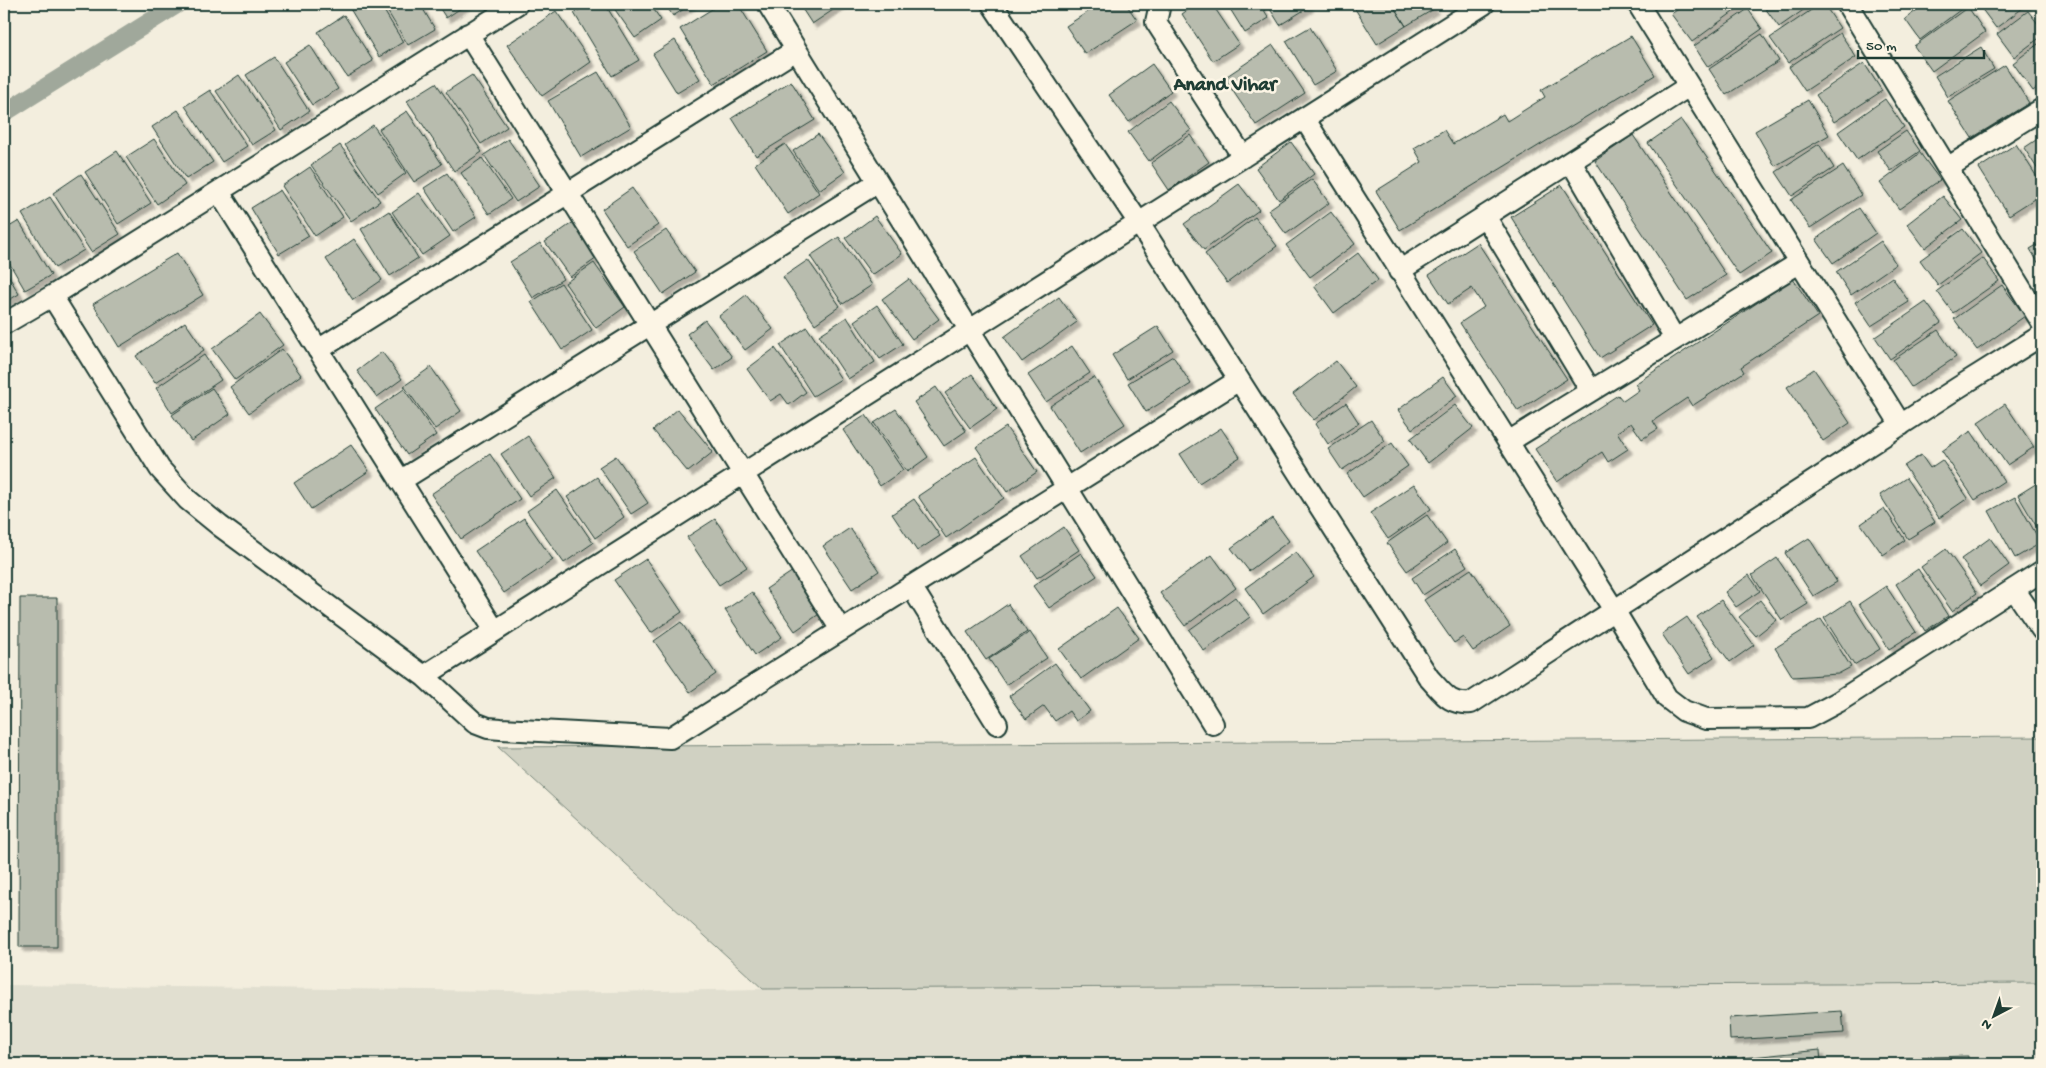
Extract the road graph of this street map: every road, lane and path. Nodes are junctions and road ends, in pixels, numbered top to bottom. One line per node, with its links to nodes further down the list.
1 (517, 4): 8 (street)
2 (768, 4): 9 (street)
3 (992, 4): 20 (street)
4 (1160, 4): 13 (street)
5 (1484, 4): 12 (street)
6 (1638, 4): 10 (street)
7 (1847, 4): 15 (street)
8 (468, 34): 17 (street); 18 (street)
9 (796, 50): 16 (street); 18 (street)
10 (1689, 86): 14 (street); 21 (street)
11 (2042, 109): 15 (street)
12 (1304, 118): 13 (street); 22 (street)
13 (1243, 157): 20 (street)
14 (1571, 162): 19 (street); 29 (street)
15 (1947, 168): 24 (street)
16 (878, 182): 26 (street); 27 (street)
17 (219, 192): 23 (street); 30 (street)
18 (567, 193): 26 (street); 30 (street)
19 (1485, 216): 22 (street); 32 (street)
20 (1139, 223): 27 (street); 31 (street)
21 (1799, 262): 29 (street); 33 (street)
22 (1399, 271): 34 (street)
23 (52, 296): 25 (street); 45 (street)
24 (2042, 323)
25 (4, 324)
26 (650, 325): 35 (street); 36 (street)
27 (969, 330): 35 (street); 37 (street)
28 (2042, 335): 33 (street)
29 (1675, 338): 32 (street)
30 (318, 350): 36 (street)
31 (1239, 380): 37 (street); 41 (street)
32 (1591, 391): 34 (street)
33 (1900, 425): 41 (street)
34 (1508, 442): 41 (street)
35 (743, 474): 42 (street); 44 (street)
36 (400, 481): 44 (street)
37 (1067, 488): 39 (street); 47 (street)
38 (2042, 571): 40 (street)
39 (911, 586): 42 (street); 46 (street)
40 (2014, 589): 41 (street); 43 (street)
41 (1614, 610)
42 (841, 630): 45 (street)
43 (2042, 630)
44 (495, 631): 45 (street)
45 (424, 676)
46 (997, 724)
47 (1213, 724)

